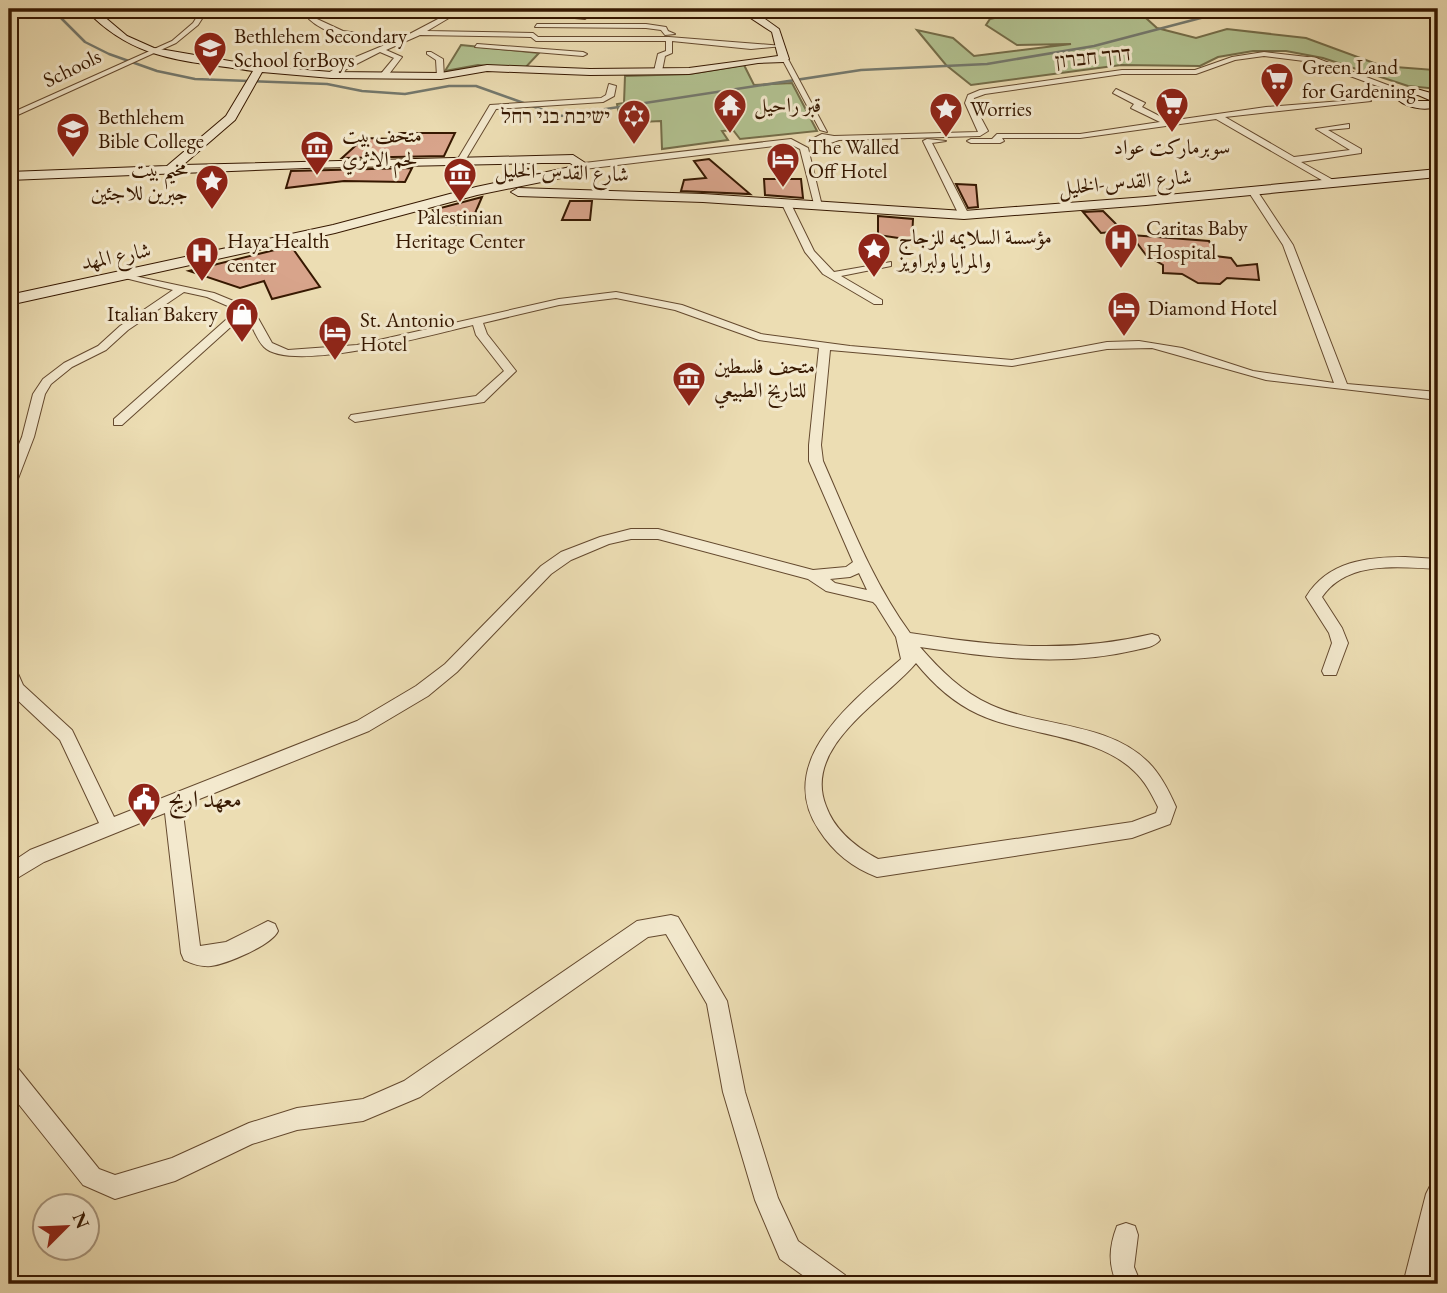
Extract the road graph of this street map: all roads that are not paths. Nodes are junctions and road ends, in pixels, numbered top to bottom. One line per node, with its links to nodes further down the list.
1 (90, 9): 27 (street)
2 (239, 9): 11 (street)
3 (339, 9): 24 (street)
4 (383, 9): 5 (street)
5 (389, 9)
6 (461, 9): 19 (street)
7 (486, 9): 8 (street)
8 (511, 9): 14 (street)
9 (558, 9): 14 (street)
10 (574, 9): 12 (street)
11 (205, 10): 27 (street)
12 (622, 11): 13 (street); 15 (street)
13 (750, 12): 26 (street)
14 (547, 13): 15 (street); 16 (street)
15 (619, 19): 18 (street)
16 (535, 23): 18 (street); 21 (street)
17 (500, 25): 20 (street)
18 (613, 26): 22 (street); 23 (street)
19 (419, 33): 20 (street); 24 (street)
20 (472, 33): 21 (street)
21 (528, 35): 23 (street)
22 (670, 37): 23 (street); 26 (street); 35 (street)
23 (598, 40): 31 (street)
24 (403, 41): 28 (street)
25 (477, 46): 30 (street)
26 (780, 46): 32 (street)
27 (151, 51): 33 (street); 45 (street, Schools)
28 (383, 51): 37 (street); 38 (street)
29 (429, 53): 39 (street)
30 (542, 53): 31 (street); 34 (street)
31 (583, 54): 36 (street)
32 (784, 59): 35 (street); 49 (street)
33 (259, 69): 37 (street); 54 (street)
34 (528, 71): 36 (street); 39 (street)
35 (659, 71): 36 (street)
36 (590, 72)
37 (331, 75): 38 (street)
38 (383, 76): 39 (street)
39 (441, 76)
40 (612, 86): 52 (street)
41 (1116, 91): 47 (street)
42 (1402, 92): 43 (street); 43 (street); 50 (street, דרך חברון)
43 (1438, 99)
44 (1367, 101): 46 (street)
45 (9, 117)
46 (1219, 117): 47 (street); 51 (street)
47 (1170, 124): 62 (street)
48 (1346, 126): 51 (street)
49 (824, 130)
50 (834, 138)
51 (1294, 160): 57 (street)
52 (460, 162): 53 (street, شارع القدس-الخليل); 54 (street, شارع القدس-الخليل)
53 (584, 166): 58 (street, شارع القدس-الخليل); 61 (street)
54 (171, 169): 56 (street, شارع القدس-الخليل)
55 (1438, 173): 57 (street, شارع القدس-الخليل)
56 (9, 176)
57 (1332, 183): 59 (street, شارع القدس-الخليل)
58 (476, 191): 60 (street, شارع القدس-الخليل); 65 (street, شارع المهد)
59 (1253, 191): 62 (street, شارع القدس-الخليل); 72 (street)
60 (786, 202): 61 (street, شارع القدس-الخليل); 64 (street)
61 (819, 204): 62 (street, شارع القدس-الخليل)
62 (964, 215)
63 (887, 264): 64 (street)
64 (832, 275): 68 (street)
65 (130, 276): 66 (street); 67 (street, شارع المهد)
66 (181, 289): 69 (street); 78 (street)
67 (9, 300)
68 (878, 302)
69 (244, 309): 70 (street); 77 (street)
70 (477, 320): 71 (street); 76 (street)
71 (825, 346): 73 (street); 79 (street)
72 (1334, 368): 73 (street); 74 (street)
73 (1303, 382): 74 (street)
74 (1342, 387): 75 (street)
75 (1438, 396)
76 (355, 418)
77 (118, 422)
78 (9, 484)
79 (861, 563): 81 (street); 82 (street)
80 (1438, 564): 85 (street)
81 (813, 575): 82 (street); 87 (street)
82 (880, 601): 83 (street)
83 (903, 638): 83 (street); 84 (street)
84 (1152, 640)
85 (1330, 670)
86 (9, 671): 88 (street)
87 (173, 803): 88 (street); 90 (street)
88 (110, 828): 89 (street)
89 (9, 874)
90 (268, 931)
91 (9, 1075): 94 (street)
92 (1438, 1194): 96 (street)
93 (1126, 1236): 95 (street)
94 (836, 1284)
95 (1129, 1284)
96 (1415, 1284)

